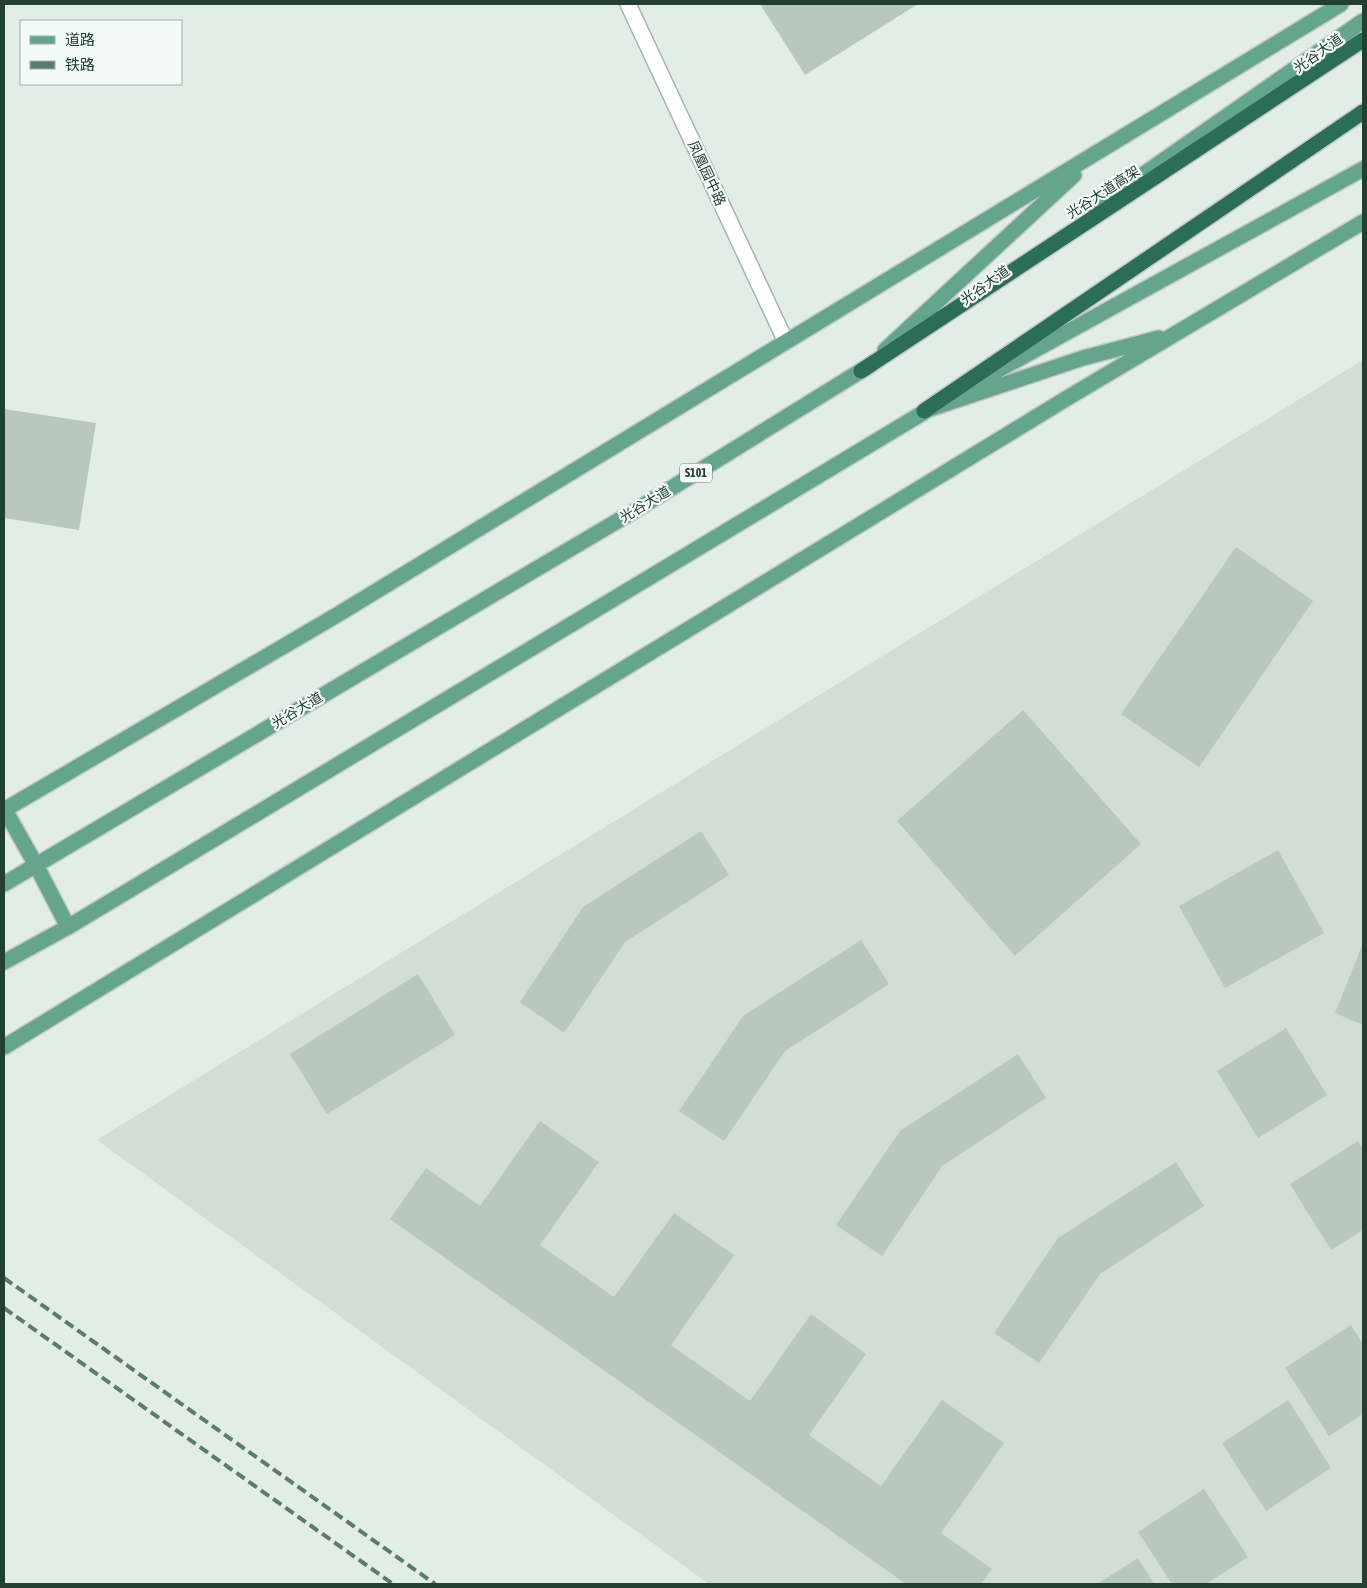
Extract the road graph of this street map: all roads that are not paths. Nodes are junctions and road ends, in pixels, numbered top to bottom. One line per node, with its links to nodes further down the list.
1 (628, 4): 10 (street, 凤凰园中路)
2 (1341, 4): 6 (main road)
3 (1363, 21): 11 (main road, 光谷大道 / S101)
4 (1363, 40): 11 (highway, 光谷大道高架)
5 (1363, 112): 12 (highway)
6 (1096, 154): 10 (main road); 11 (main road)
7 (1363, 169): 12 (main road)
8 (1363, 222): 9 (main road)
9 (1176, 333): 12 (main road); 18 (main road)
10 (786, 342): 13 (main road)
11 (861, 372): 14 (main road, 光谷大道 / S101)
12 (924, 411): 16 (main road)
13 (4, 810): 14 (main road)
14 (36, 864): 15 (main road, 光谷大道 / S101); 16 (main road)
15 (4, 884)
16 (68, 927): 17 (main road)
17 (4, 962)
18 (4, 1047)

